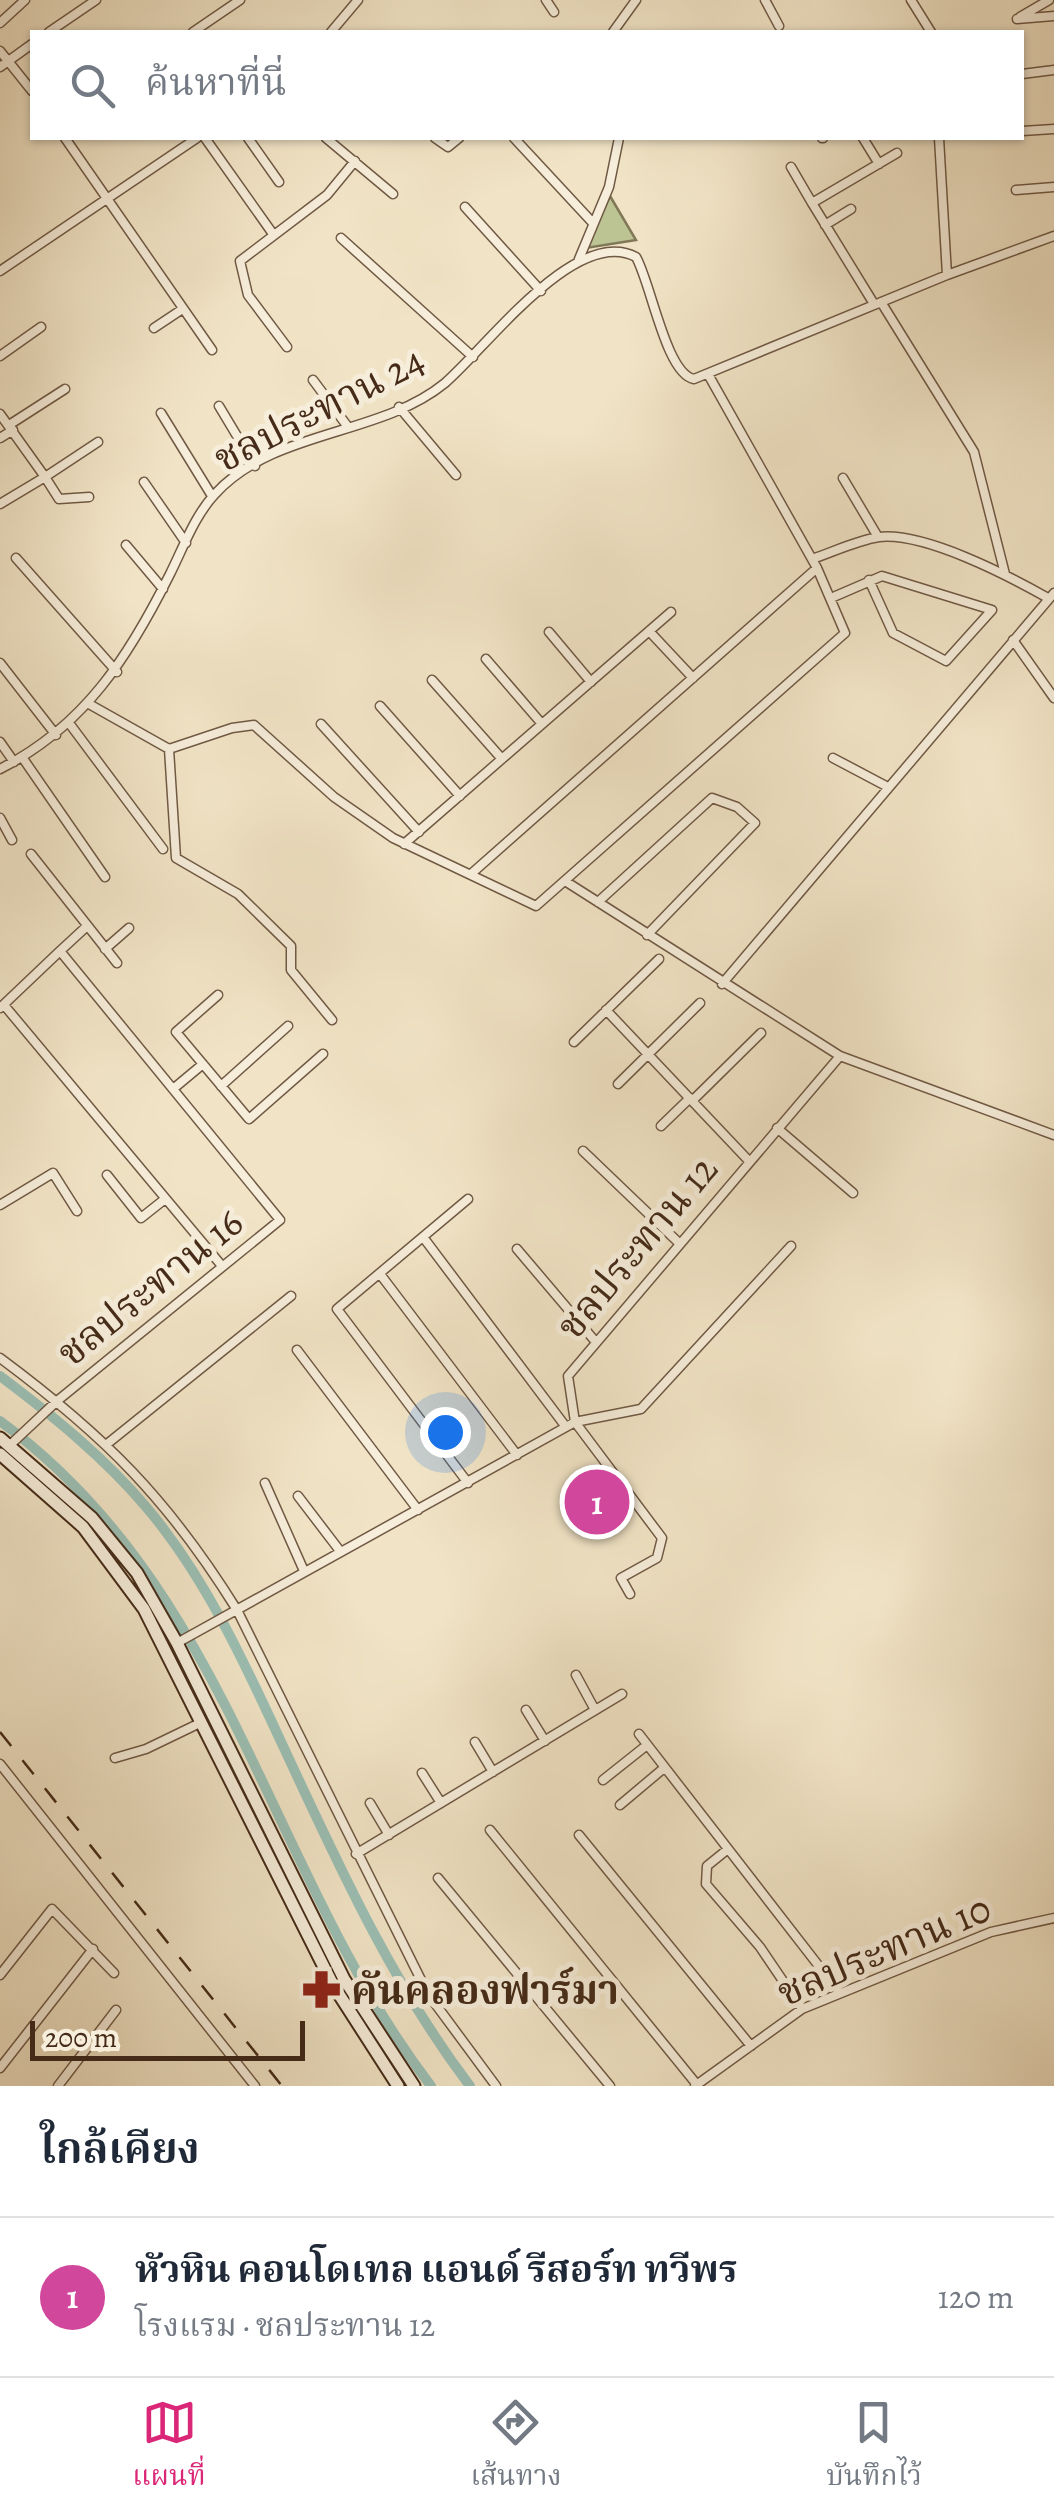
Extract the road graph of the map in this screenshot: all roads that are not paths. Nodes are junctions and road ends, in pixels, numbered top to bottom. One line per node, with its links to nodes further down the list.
1 (26, 0): 12 (street)
2 (96, 0): 14 (street)
3 (240, 0): 15 (street)
4 (358, 0): 16 (street)
5 (546, 0): 10 (street)
6 (636, 0): 17 (street)
7 (765, 0): 13 (street)
8 (911, 0): 18 (street)
9 (1049, 0): 11 (street)
10 (554, 12)
11 (1054, 16)
12 (0, 23)
13 (780, 26)
14 (53, 30)
15 (196, 30)
16 (333, 30)
17 (614, 30)
18 (930, 30)
19 (30, 45): 21 (street)
20 (0, 51): 21 (street)
21 (10, 60): 22 (street); 25 (street)
22 (0, 67)
23 (1054, 70): 24 (street)
24 (1024, 74)
25 (30, 89)
26 (1054, 129): 27 (street)
27 (1024, 131)
28 (66, 140): 45 (street)
29 (194, 140): 45 (street)
30 (206, 140): 51 (street)
31 (249, 140): 41 (street)
32 (328, 140): 38 (street)
33 (516, 140): 49 (street)
34 (618, 140): 49 (street)
35 (864, 140): 39 (street)
36 (940, 140): 56 (street)
37 (897, 153): 39 (street)
38 (354, 161): 44 (street); 51 (street)
39 (879, 164): 46 (street)
40 (791, 167): 46 (street)
41 (279, 182)
42 (1054, 186): 43 (street)
43 (1016, 190)
44 (394, 194)
45 (106, 198): 55 (street); 59 (street)
46 (812, 203): 50 (street)
47 (466, 207): 57 (street)
48 (852, 209): 50 (street)
49 (592, 222): 54 (street)
50 (825, 224): 58 (street)
51 (273, 234): 62 (street)
52 (1054, 236): 56 (street)
53 (342, 238): 65 (street)
54 (579, 259): 57 (street, ชลประทาน 24); 66 (street)
55 (0, 272)
56 (947, 274): 58 (street)
57 (541, 291): 65 (street, ชลประทาน 24)
58 (877, 303): 66 (street); 90 (street)
59 (182, 310): 61 (street); 63 (street)
60 (41, 326): 64 (street)
61 (154, 328)
62 (288, 346)
63 (212, 350)
64 (0, 356)
65 (472, 357): 70 (street, ชลประทาน 24)
66 (709, 376): 89 (street)
67 (313, 380): 73 (street)
68 (65, 388): 74 (street)
69 (219, 406): 77 (street)
70 (399, 407): 73 (street, ชลประทาน 24); 78 (street)
71 (161, 413): 82 (street)
72 (0, 414): 74 (street)
73 (348, 427): 77 (street, ชลประทาน 24)
74 (11, 428): 75 (street); 79 (street)
75 (0, 438)
76 (98, 442): 79 (street)
77 (255, 466): 82 (street, ชลประทาน 24)
78 (456, 475)
79 (45, 477): 83 (street); 84 (street)
80 (843, 478): 85 (street)
81 (144, 482): 86 (street)
82 (212, 496): 86 (street, ชลประทาน 24)
83 (89, 497)
84 (0, 504)
85 (878, 537): 89 (street); 90 (street)
86 (186, 543): 92 (street, ชลประทาน 24)
87 (126, 544): 92 (street)
88 (16, 558): 101 (street)
89 (815, 564): 94 (street); 102 (street)
90 (1005, 574): 93 (street)
91 (869, 580): 91 (street); 94 (street)
92 (163, 589): 101 (street, ชลประทาน 24)
93 (1051, 595): 98 (street)
94 (831, 598): 128 (street)
95 (671, 612): 96 (street)
96 (649, 631): 102 (street); 104 (street)
97 (549, 632): 104 (street)
98 (1013, 640): 105 (street); 118 (street)
99 (486, 659): 110 (street)
100 (0, 663): 111 (street)
101 (117, 672): 106 (street, ชลประทาน 24)
102 (693, 678): 126 (street)
103 (432, 680): 115 (street)
104 (591, 682): 110 (street)
105 (1054, 698)
106 (89, 704): 108 (street, ชลประทาน 24); 113 (street)
107 (380, 706): 119 (street)
108 (69, 723): 111 (street, ชลประทาน 24); 124 (street)
109 (321, 724): 121 (street)
110 (542, 724): 115 (street)
111 (56, 735): 116 (street, ชลประทาน 24)
112 (0, 742): 116 (street)
113 (168, 750): 123 (street); 142 (street)
114 (833, 758): 118 (street)
115 (502, 759): 119 (street)
116 (18, 760): 117 (street, ชลประทาน 24); 127 (street)
117 (0, 769)
118 (886, 786): 137 (street)
119 (460, 796): 121 (street)
120 (0, 818): 122 (street)
121 (419, 832): 123 (street)
122 (12, 840)
123 (404, 844): 126 (street)
124 (163, 849)
125 (31, 854): 130 (street)
126 (470, 874): 128 (street)
127 (105, 877)
128 (564, 881): 129 (street)
129 (598, 902): 132 (street); 132 (street)
130 (86, 927): 133 (street); 134 (street)
131 (129, 928): 133 (street)
132 (647, 935): 137 (street)
133 (106, 949): 136 (street)
134 (60, 951): 140 (street); 152 (street)
135 (659, 959): 141 (street)
136 (117, 963)
137 (722, 984): 148 (street)
138 (218, 996): 149 (street)
139 (700, 1003): 147 (street)
140 (2, 1006): 161 (street)
141 (606, 1010): 145 (street); 147 (street)
142 (332, 1020)
143 (288, 1026): 151 (street)
144 (761, 1032): 153 (street)
145 (574, 1042)
146 (323, 1054): 151 (street)
147 (648, 1054): 150 (street); 153 (street)
148 (840, 1056): 155 (street, ชลประทาน 12); 156 (street)
149 (203, 1064): 151 (street); 152 (street)
150 (618, 1084)
151 (221, 1086)
152 (173, 1089): 169 (street, ชลประทาน 16)
153 (691, 1100): 154 (street); 158 (street)
154 (661, 1126)
155 (778, 1128): 158 (street, ชลประทาน 12); 160 (street)
156 (1054, 1135)
157 (584, 1151): 166 (street)
158 (748, 1160): 166 (street, ชลประทาน 12)
159 (107, 1175): 161 (street)
160 (854, 1194)
161 (165, 1199): 169 (street)
162 (468, 1199): 165 (street)
163 (0, 1205): 164 (street)
164 (77, 1211)
165 (424, 1237): 170 (street); 176 (street)
166 (678, 1242): 172 (street, ชลประทาน 12)
167 (790, 1246): 176 (street)
168 (517, 1248): 172 (street)
169 (222, 1266): 175 (street, ชลประทาน 16)
170 (380, 1274): 179 (street); 181 (street)
171 (291, 1296): 177 (street)
172 (595, 1341): 176 (street, ชลประทาน 12)
173 (298, 1350): 183 (street)
174 (0, 1358): 175 (street)
175 (57, 1400): 177 (street); 178 (street, ชลประทาน 16)
176 (571, 1425): 179 (street); 186 (street)
177 (107, 1444): 187 (street)
178 (3, 1445): 188 (street); 193 (street)
179 (517, 1455): 181 (street)
180 (265, 1483): 185 (street)
181 (468, 1483): 183 (street)
182 (298, 1496): 184 (street)
183 (418, 1510): 184 (street)
184 (340, 1552): 185 (street)
185 (304, 1570): 187 (street)
186 (630, 1594)
187 (237, 1610): 188 (street); 211 (street)
188 (177, 1642): 226 (street)
189 (576, 1675): 192 (street)
190 (622, 1694): 192 (street)
191 (526, 1710): 195 (street)
192 (596, 1710): 195 (street)
193 (202, 1722): 198 (street); 225 (street)
194 (638, 1734): 197 (street)
195 (544, 1741): 201 (street)
196 (474, 1742): 201 (street)
197 (646, 1745): 200 (street); 203 (street)
198 (114, 1758)
199 (0, 1764): 224 (street)
200 (664, 1768): 206 (street); 210 (street)
201 (493, 1772): 205 (street)
202 (422, 1773): 205 (street)
203 (602, 1780)
204 (370, 1803): 208 (street)
205 (441, 1803): 208 (street)
206 (620, 1805)
207 (490, 1830): 222 (street)
208 (389, 1834): 211 (street)
209 (579, 1835): 220 (street)
210 (728, 1848): 217 (street); 218 (street)
211 (356, 1854): 227 (street)
212 (438, 1878): 228 (street)
213 (1054, 1918): 217 (street, ชลประทาน 10)
214 (92, 1949): 215 (street); 216 (street); 221 (street)
215 (114, 1973)
216 (0, 1975)
217 (839, 1992): 218 (street, ชลประทาน 10)
218 (802, 2009): 220 (street, ชลประทาน 10)
219 (116, 2010): 223 (street)
220 (751, 2046): 222 (street, ชลประทาน 10)
221 (0, 2068)
222 (697, 2085)
223 (58, 2086)
224 (256, 2086)
225 (398, 2086)
226 (414, 2086)
227 (496, 2086)
228 (610, 2086)

